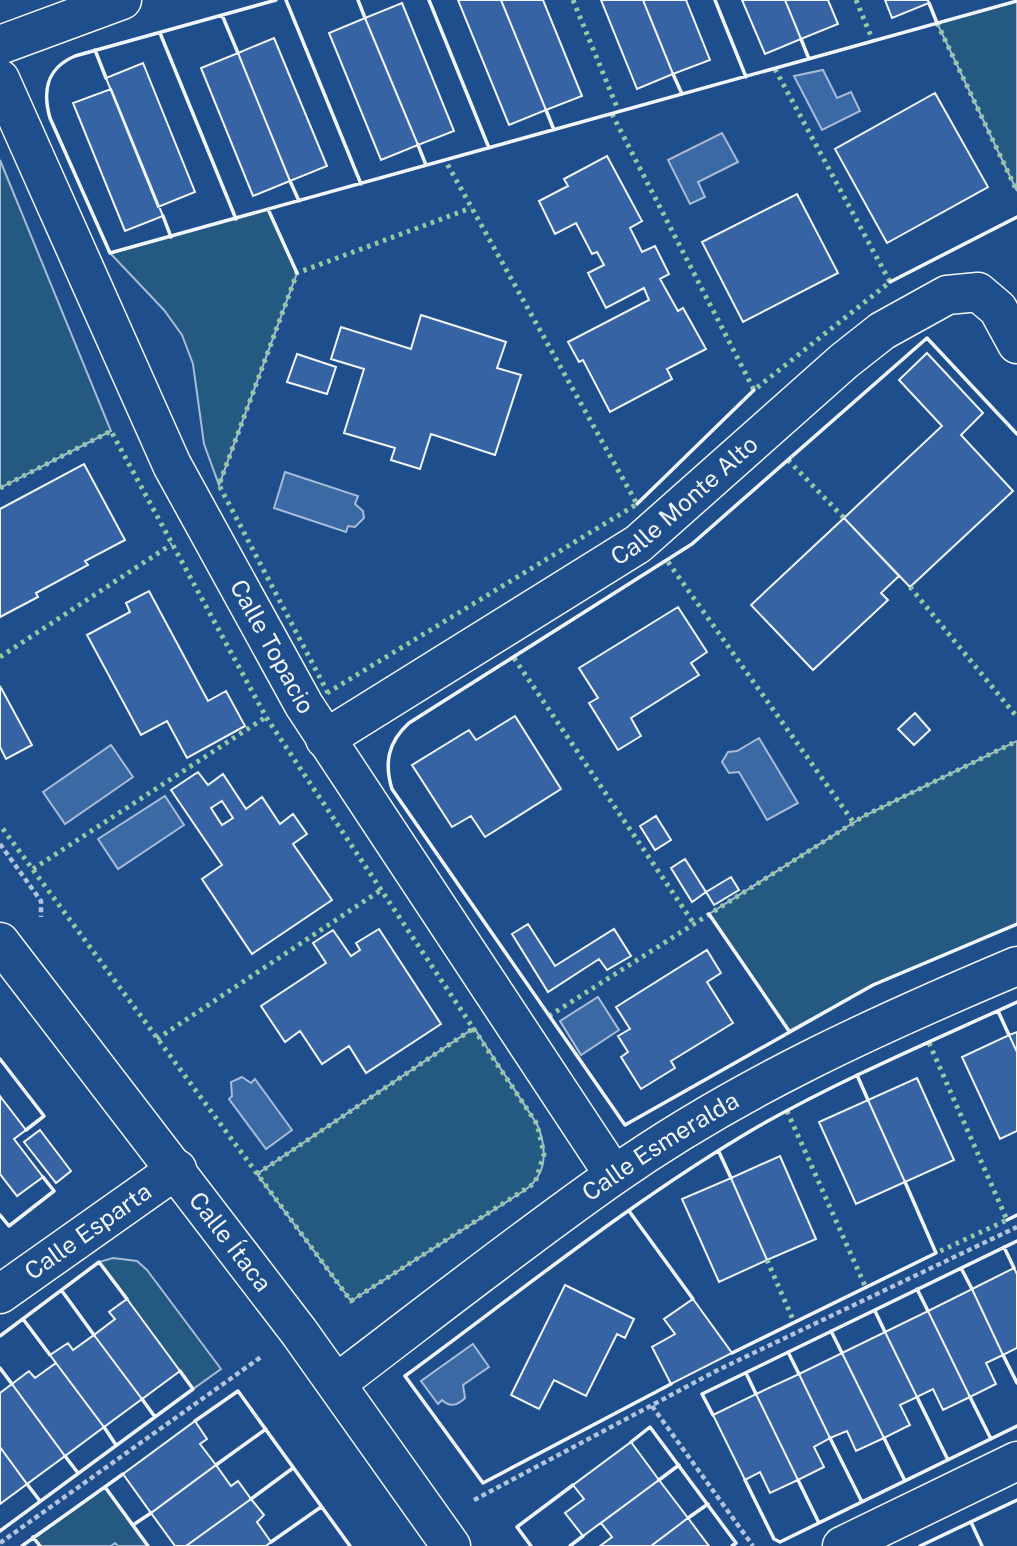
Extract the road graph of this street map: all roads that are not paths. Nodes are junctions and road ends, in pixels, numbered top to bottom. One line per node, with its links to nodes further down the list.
1 (122, 0): 2 (street)
2 (0, 45)
3 (0, 79): 5 (street, Calle Topacio)
4 (1017, 344): 5 (street, Calle Monte Alto)
5 (325, 739): 9 (street, Calle Topacio)
6 (0, 942): 8 (street, Calle Ítaca)
7 (1017, 966): 9 (street, Calle Esmeralda)
8 (177, 1169): 10 (street, Calle Esparta); 11 (street, Calle Ítaca)
9 (614, 1175): 11 (street, Calle Esmeralda)
10 (4, 1283)
11 (337, 1383): 13 (street, Calle Ítaca)
12 (1017, 1461): 14 (street)
13 (443, 1534)
14 (842, 1546)

